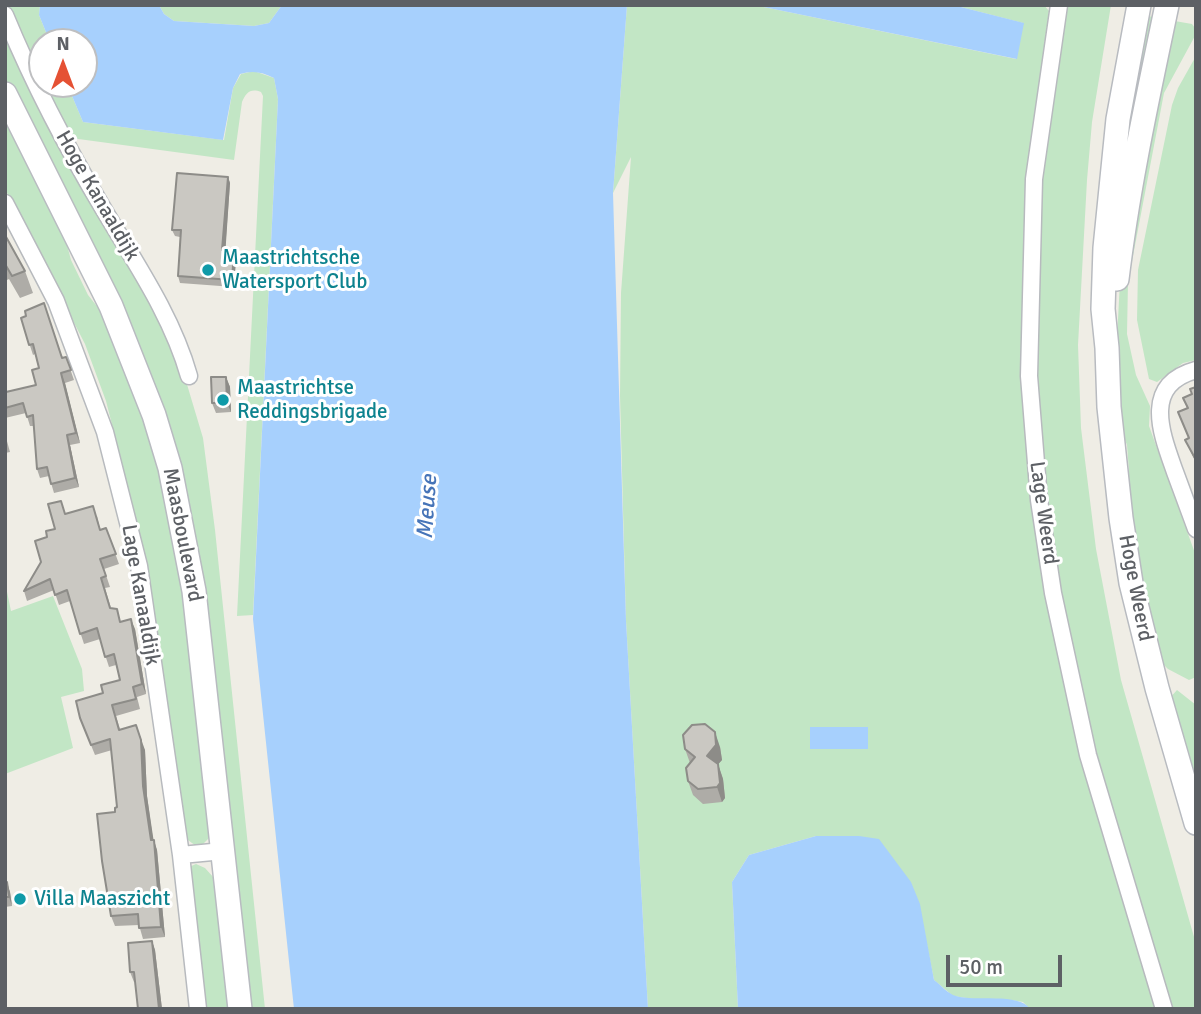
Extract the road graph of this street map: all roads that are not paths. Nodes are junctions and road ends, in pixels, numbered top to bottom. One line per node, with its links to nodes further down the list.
1 (1059, 5): 16 (street, Lage Weerd)
2 (1139, 5): 7 (main road, Hoge Weerd)
3 (1167, 5): 7 (main road, Hoge Weerd)
4 (5, 15): 9 (street, Hoge Kanaaldijk)
5 (5, 94): 12 (main road, Maasboulevard)
6 (5, 203): 13 (street, Lage Kanaaldijk)
7 (1107, 348): 11 (main road, Hoge Weerd)
8 (1196, 370): 10 (street)
9 (190, 376)
10 (1196, 529)
11 (1196, 823)
12 (223, 850): 13 (street); 15 (main road, Maasboulevard)
13 (181, 855): 14 (street, Lage Kanaaldijk)
14 (198, 1009)
15 (240, 1009)
16 (1164, 1009)

